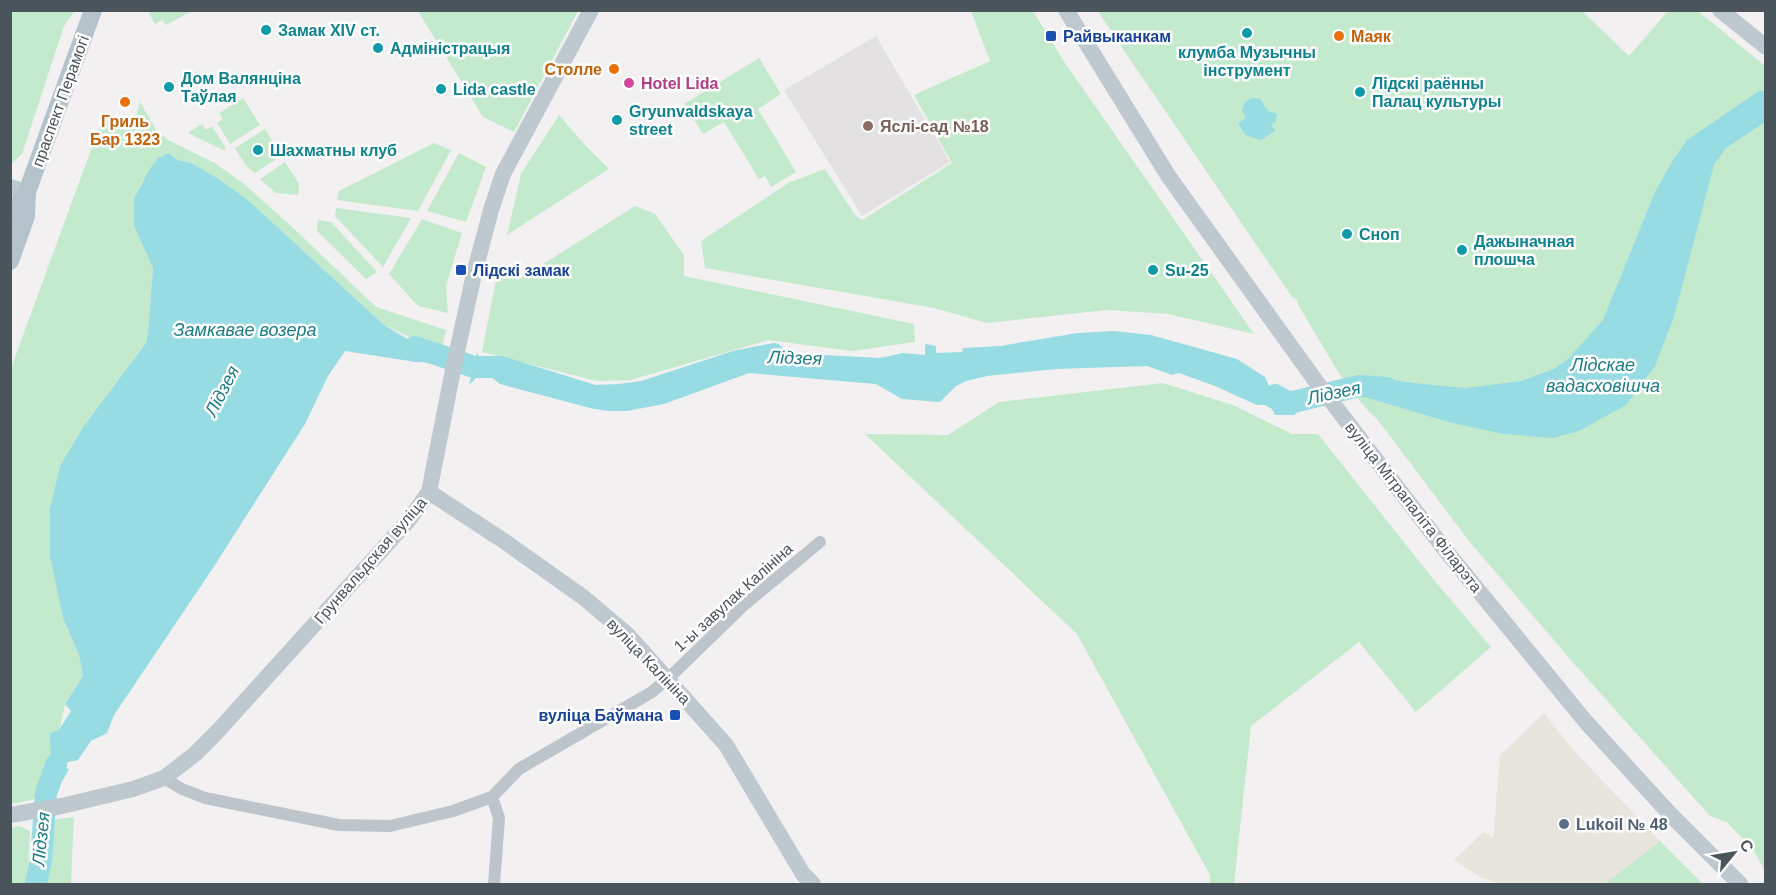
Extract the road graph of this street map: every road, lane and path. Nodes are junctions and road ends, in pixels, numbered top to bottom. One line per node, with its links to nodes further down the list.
1 (93, 10): 6 (main road, праспект Перамогі)
2 (591, 10): 9 (main road, Грунвальдская вуліца)
3 (1066, 10): 17 (main road, вуліца Мітрапаліта Філарэта)
4 (1720, 10): 5 (main road)
5 (1766, 47)
6 (19, 190): 7 (main road, праспект Перамогі); 8 (main road, праспект Перамогі)
7 (10, 222)
8 (10, 261)
9 (429, 492): 11 (main road, вуліца Калініна); 12 (main road, Грунвальдская вуліца)
10 (820, 542): 11 (street, 1-ы завулак Калініна)
11 (668, 678): 13 (street, 1-ы завулак Калініна); 15 (main road, вуліца Калініна)
12 (164, 778): 13 (street); 14 (main road, Грунвальдская вуліца)
13 (492, 797): 16 (street)
14 (14, 814)
15 (805, 881)
16 (494, 885)
17 (1740, 885)

